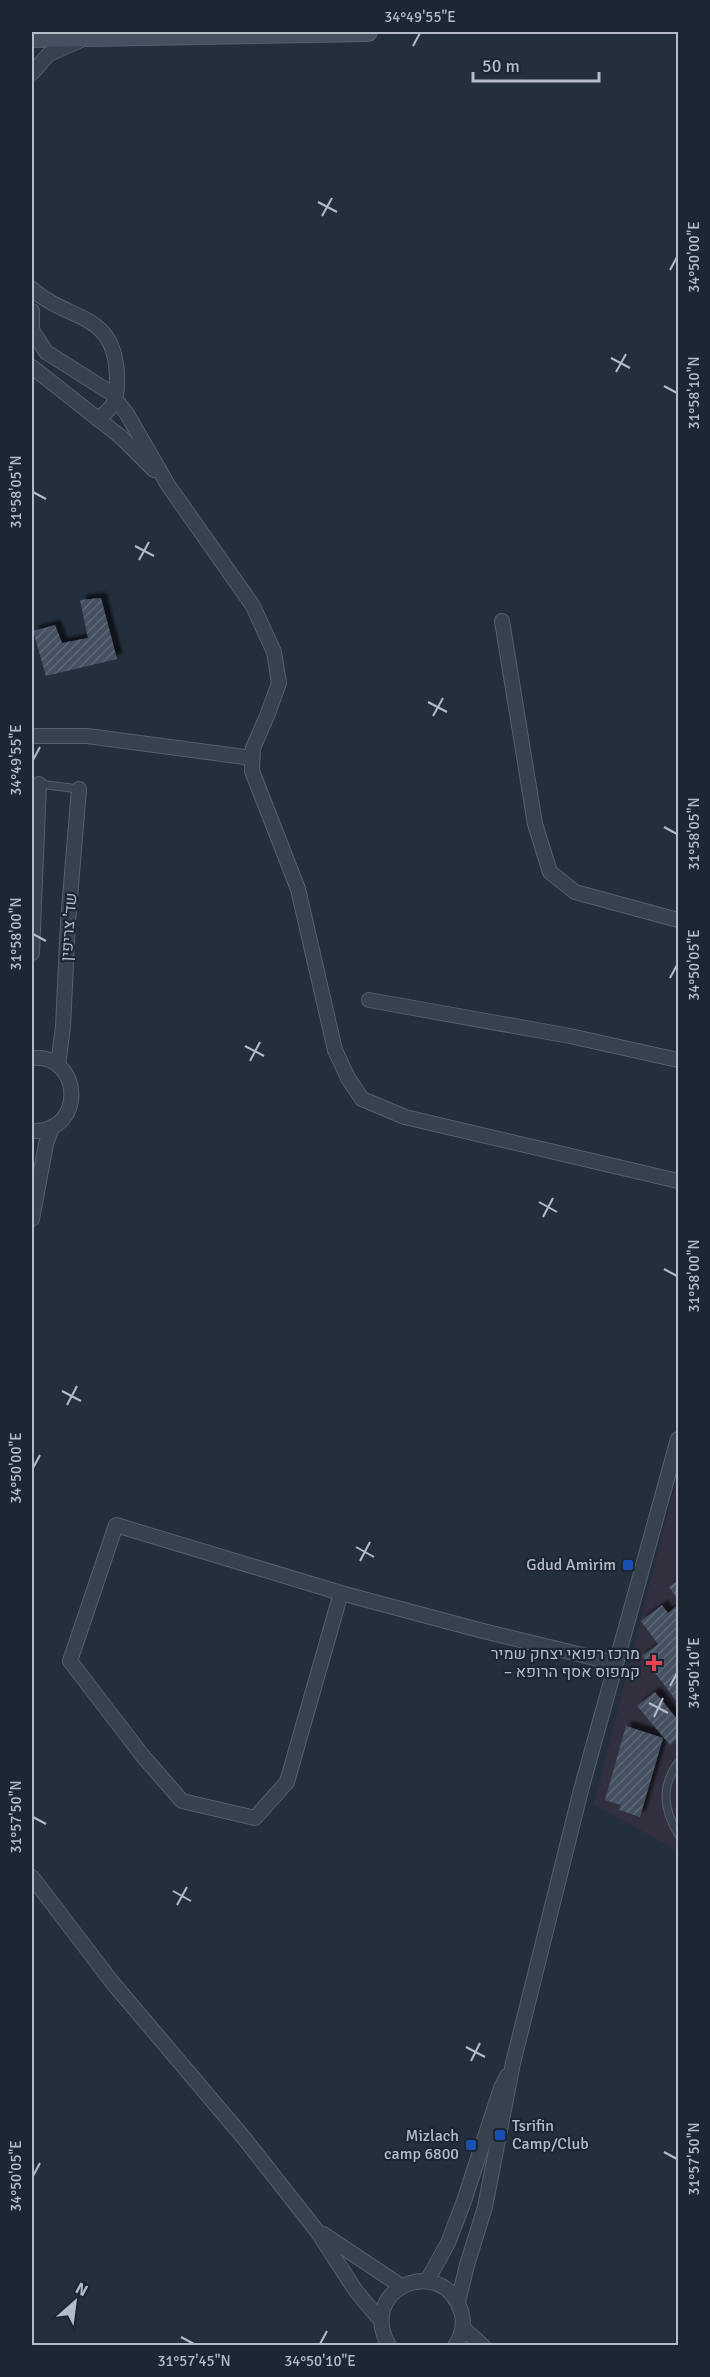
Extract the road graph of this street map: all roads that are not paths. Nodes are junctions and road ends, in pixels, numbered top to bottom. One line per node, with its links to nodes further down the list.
1 (368, 32): 2 (main road)
2 (87, 37): 3 (main road); 4 (street)
3 (32, 38)
4 (32, 73)
5 (32, 289): 8 (street)
6 (32, 311): 8 (street)
7 (32, 367): 9 (street)
8 (117, 400): 9 (street); 10 (street)
9 (98, 419): 10 (street)
10 (168, 485): 13 (street)
11 (502, 621): 16 (street)
12 (32, 736): 13 (street)
13 (252, 758): 24 (street)
14 (39, 784): 15 (lane); 17 (street)
15 (79, 789): 21 (street, שד' צריפין)
16 (678, 920)
17 (32, 953)
18 (369, 1000): 20 (street)
19 (32, 1058): 21 (street)
20 (678, 1060)
21 (58, 1065): 22 (street)
22 (52, 1127): 23 (street); 25 (street)
23 (32, 1131)
24 (678, 1181)
25 (32, 1219)
26 (678, 1439): 28 (street)
27 (341, 1593): 27 (street); 28 (street)
28 (615, 1663): 32 (street)
29 (678, 1763): 30 (lane)
30 (678, 1834)
31 (32, 1877): 33 (street)
32 (513, 2064): 34 (street); 36 (street)
33 (317, 2230): 35 (street); 37 (street)
34 (427, 2281): 35 (street); 36 (street)
35 (401, 2286): 37 (street)
36 (458, 2302): 38 (street)
37 (381, 2321): 39 (street)
38 (463, 2328): 40 (street); 41 (street)
39 (389, 2346)
40 (455, 2346)
41 (483, 2346)

